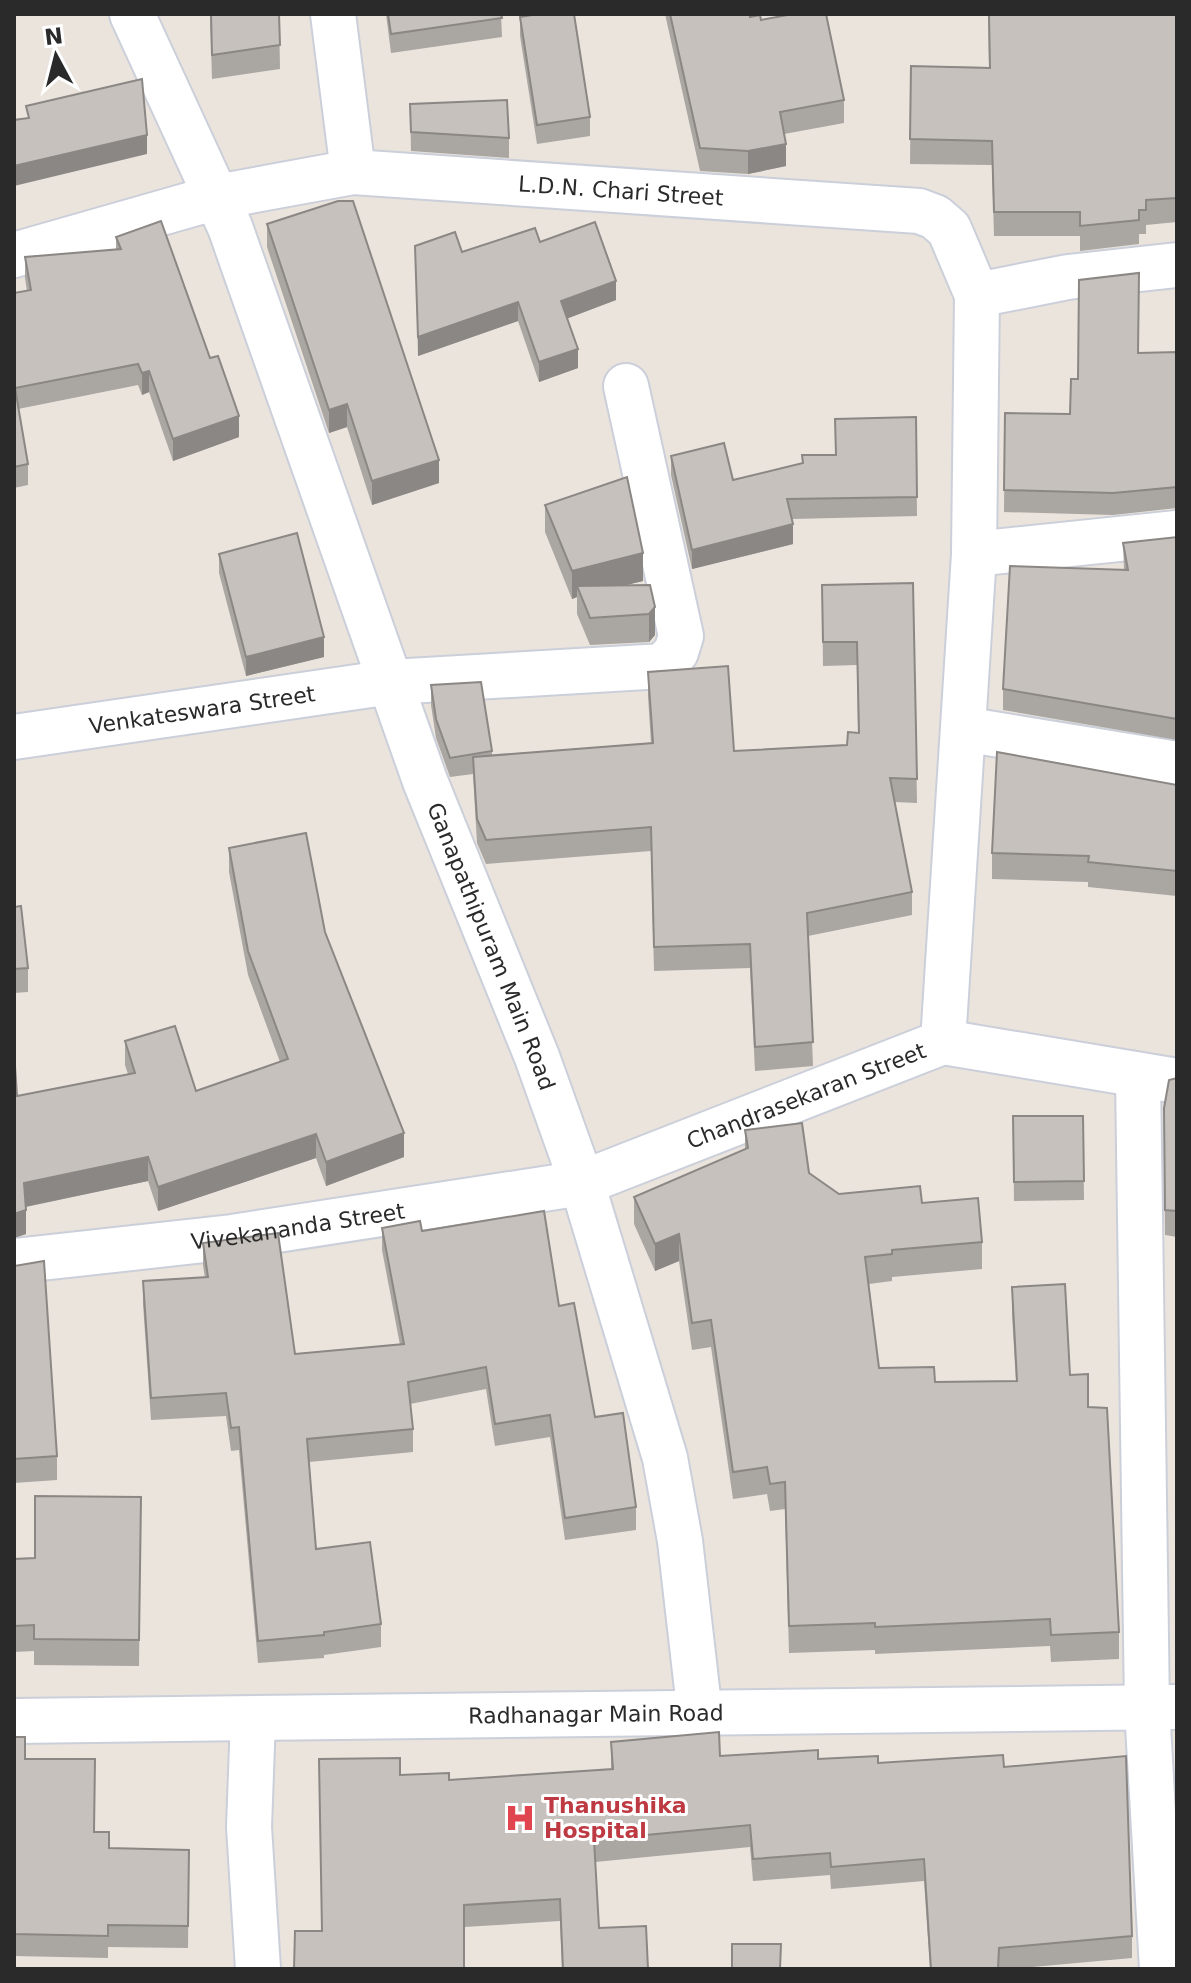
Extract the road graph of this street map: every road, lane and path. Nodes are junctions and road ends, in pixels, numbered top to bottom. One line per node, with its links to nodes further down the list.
1 (132, 14): 4 (street, Ganapathipuram Main Road)
2 (333, 14): 3 (street)
3 (353, 172): 4 (street, L.D.N. Chari Street); 7 (street, L.D.N. Chari Street)
4 (217, 197): 5 (street, L.D.N. Chari Street); 11 (street, Ganapathipuram Main Road)
5 (14, 255)
6 (1177, 265): 7 (street)
7 (977, 295): 10 (street)
8 (626, 386): 11 (street, Venkateswara Street)
9 (1177, 533): 10 (street)
10 (974, 554): 12 (street)
11 (391, 682): 13 (street, Venkateswara Street); 17 (street, Ganapathipuram Main Road)
12 (963, 729): 14 (street); 15 (street)
13 (14, 737)
14 (1177, 764)
15 (943, 1042): 16 (street, Chandrasekaran Street); 17 (street, Chandrasekaran Street)
16 (1157, 1079): 19 (street)
17 (582, 1183): 18 (street, Vivekananda Street); 20 (street, Ganapathipuram Main Road)
18 (14, 1261)
19 (1162, 1708): 20 (street, Radhanagar Main Road); 24 (street)
20 (700, 1715): 21 (street, Radhanagar Main Road)
21 (253, 1719): 22 (street, Radhanagar Main Road); 23 (street)
22 (14, 1721)
23 (258, 1969)
24 (1162, 1969)

